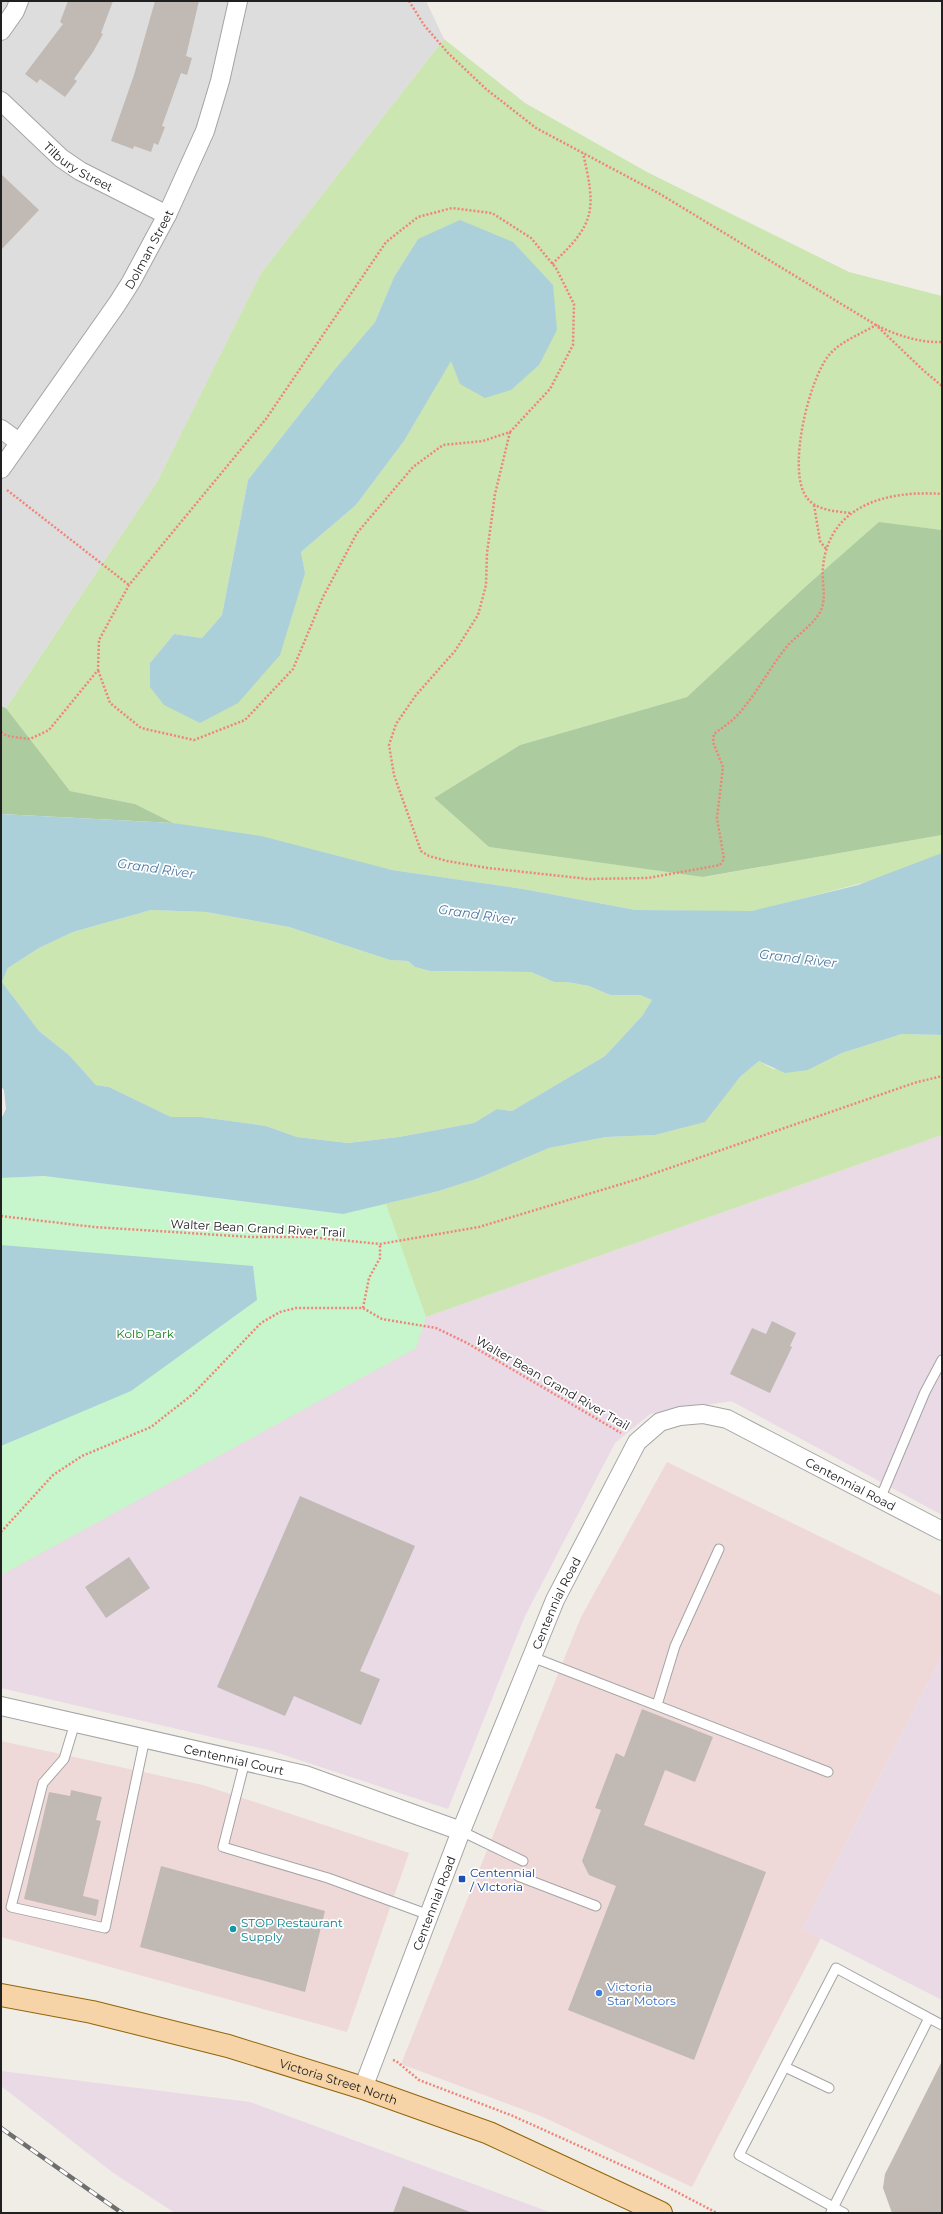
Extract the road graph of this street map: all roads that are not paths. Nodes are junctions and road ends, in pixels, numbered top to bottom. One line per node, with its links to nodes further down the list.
1 (19, 1): 3 (street)
2 (238, 1): 5 (street, Dolman Street)
3 (1, 31)
4 (1, 101): 5 (street, Tilbury Street)
5 (167, 215): 7 (street, Dolman Street)
6 (1, 429): 7 (street)
7 (19, 442): 8 (street, Dolman Street)
8 (1, 469)
9 (942, 1360): 10 (lane)
10 (880, 1499): 11 (street, Centennial Road); 13 (street, Centennial Road)
11 (942, 1531)
12 (719, 1549): 14 (lane)
13 (532, 1657): 14 (lane); 20 (street, Centennial Road)
14 (657, 1705): 19 (lane)
15 (1, 1706): 16 (street, Centennial Court)
16 (75, 1722): 17 (street, Centennial Court); 17 (lane)
17 (145, 1738): 18 (street, Centennial Court)
18 (245, 1761): 20 (street, Centennial Court); 24 (lane)
19 (828, 1772)
20 (461, 1831): 21 (lane); 24 (street, Centennial Road)
21 (523, 1861)
22 (518, 1876): 23 (lane)
23 (596, 1906)
24 (429, 1915): 29 (street, Centennial Road)
25 (1, 1995): 29 (main road, Victoria Street North)
26 (929, 2018): 27 (lane); 28 (lane); 31 (lane)
27 (942, 2025)
28 (785, 2067): 30 (lane); 31 (lane)
29 (363, 2088): 32 (main road, Victoria Street North)
30 (829, 2088)
31 (832, 2210): 33 (lane)
32 (661, 2213)
33 (844, 2213)

